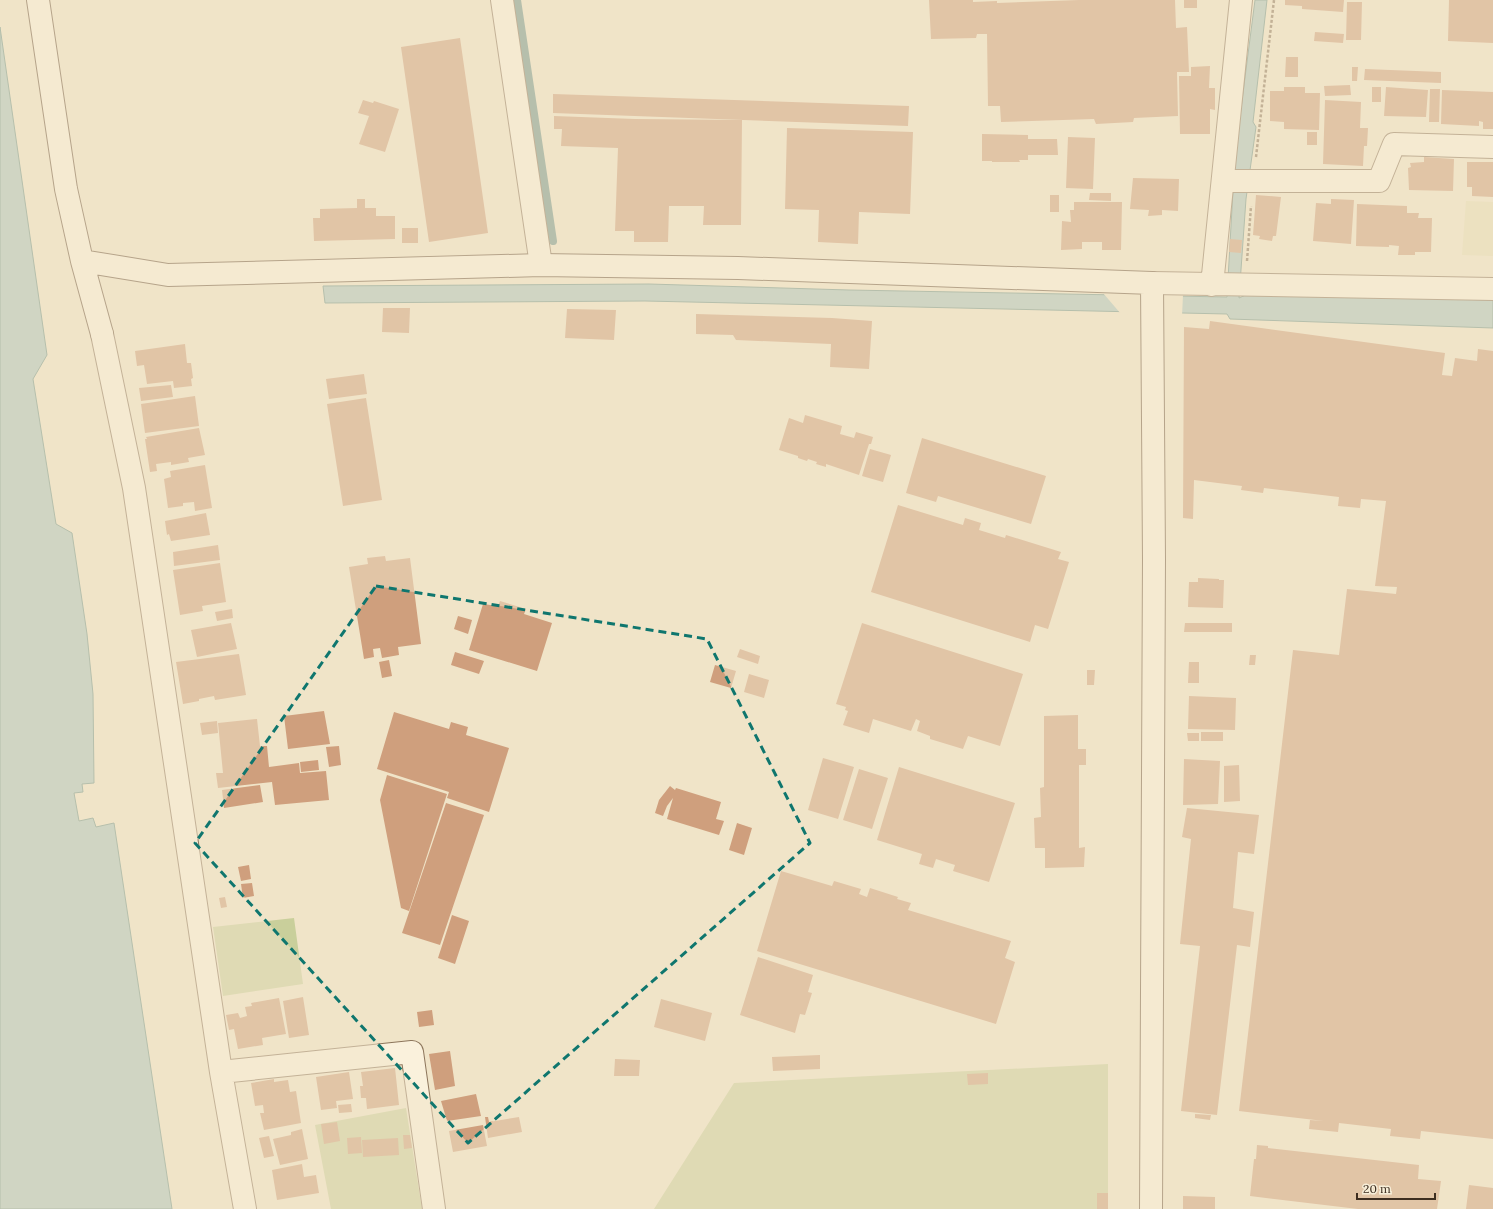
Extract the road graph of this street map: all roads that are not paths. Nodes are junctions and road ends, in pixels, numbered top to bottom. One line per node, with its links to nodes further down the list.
1 (38, 0): 6 (street)
2 (502, 0): 7 (street)
3 (1241, 0): 5 (street)
4 (1493, 147): 5 (street)
5 (1239, 181): 9 (street)
6 (82, 261): 7 (street); 11 (street)
7 (541, 265): 8 (street)
8 (1152, 283): 9 (street); 14 (street)
9 (1231, 285): 10 (street)
10 (1493, 289)
11 (221, 1072): 12 (street); 13 (street)
12 (245, 1209)
13 (434, 1209)
14 (1151, 1209)

